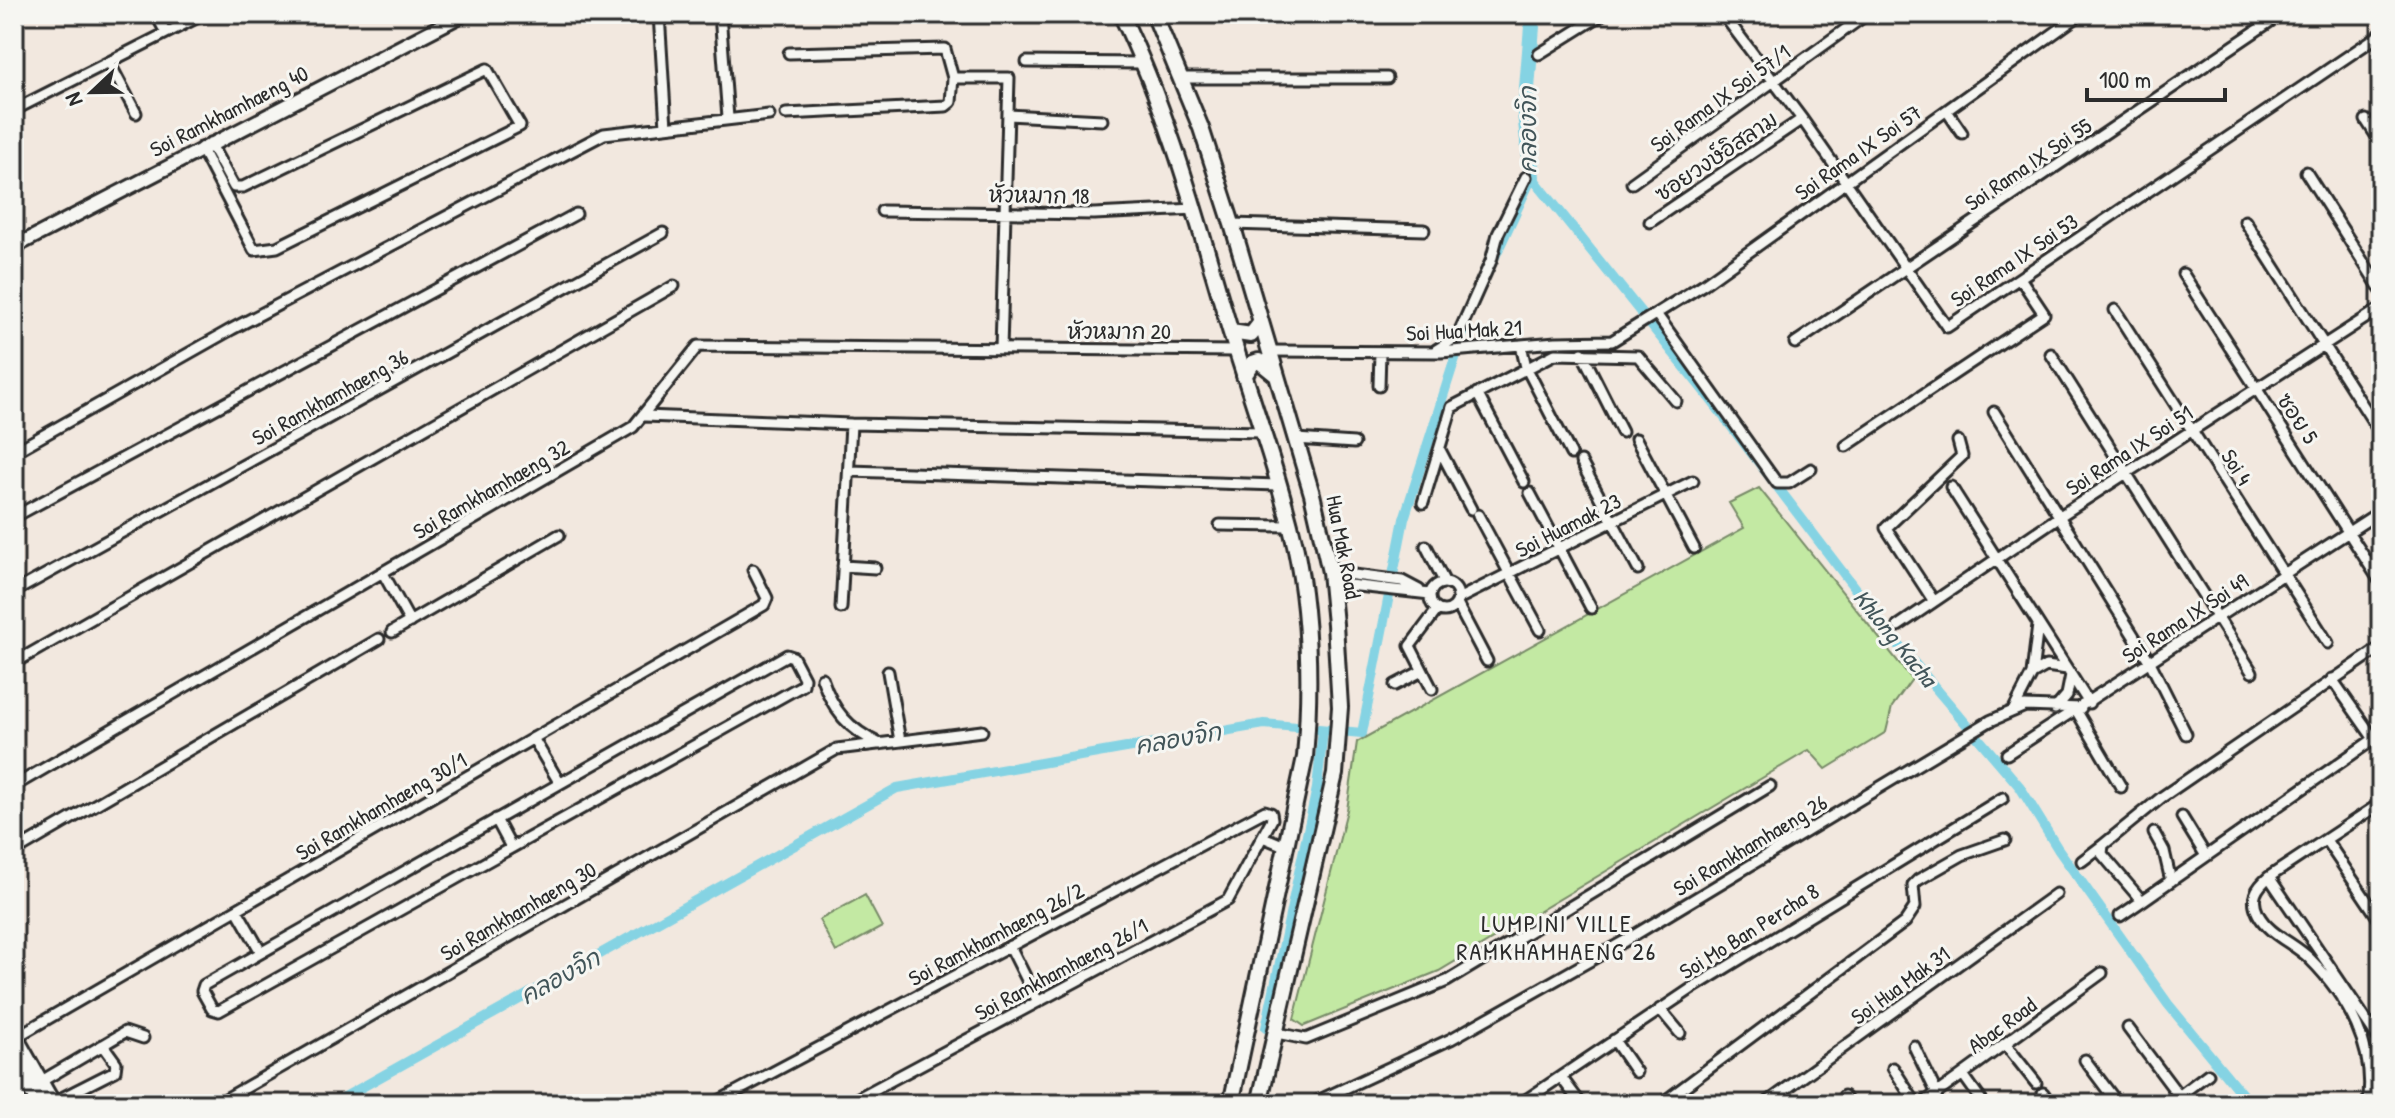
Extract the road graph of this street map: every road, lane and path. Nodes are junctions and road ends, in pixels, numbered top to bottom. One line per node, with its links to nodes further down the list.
1 (156, 14): 13 (street)
2 (204, 14): 13 (street)
3 (464, 14): 37 (street, Soi Ramkhamhaeng 40)
4 (659, 14): 34 (street)
5 (720, 14): 30 (street)
6 (1121, 14): 19 (main road)
7 (1154, 14): 21 (main road, Hua Mak Road)
8 (1603, 14): 16 (street)
9 (1723, 14): 23 (street, Soi Rama IX Soi 53)
10 (1867, 14): 23 (street, Soi Rama IX Soi 57/1)
11 (2081, 14): 25 (street, Soi Rama IX Soi 57)
12 (2281, 14): 52 (street, Soi Rama IX Soi 55)
13 (166, 33): 17 (street)
14 (2381, 34): 54 (street, Soi Rama IX Soi 53)
15 (789, 53): 20 (street)
16 (1539, 54)
17 (109, 62): 24 (street); 26 (street)
18 (1027, 62): 19 (street)
19 (1144, 63): 42 (main road)
20 (953, 78): 27 (street); 29 (street)
21 (1182, 78): 22 (street); 48 (main road, Hua Mak Road)
22 (1387, 78)
23 (1774, 82): 31 (street, Soi Rama IX Soi 53); 41 (street, Soi Rama IX Soi 57/1)
24 (14, 110)
25 (1947, 111): 35 (street); 40 (street, Soi Rama IX Soi 57)
26 (136, 113)
27 (786, 114)
28 (769, 115): 30 (street)
29 (1008, 115): 32 (street); 44 (street)
30 (728, 118): 34 (street)
31 (1802, 119): 40 (street, Soi Rama IX Soi 53); 47 (street, ซอยวงษ์อิสลาม)
32 (1102, 120)
33 (2366, 120): 36 (street)
34 (666, 127): 92 (street)
35 (1962, 133)
36 (2381, 143)
37 (205, 145): 37 (street); 51 (street, Soi Ramkhamhaeng 40)
38 (2306, 172): 56 (street)
39 (1526, 177): 69 (street)
40 (1846, 182): 52 (street, Soi Rama IX Soi 53); 59 (street, Soi Rama IX Soi 57)
41 (1632, 183)
42 (1195, 209): 44 (street, หัวหมาก 18); 61 (main road)
43 (882, 211): 44 (street, หัวหมาก 18)
44 (1004, 213): 65 (street)
45 (576, 214): 107 (street)
46 (2245, 221): 64 (street)
47 (1650, 222)
48 (1232, 224): 49 (street); 60 (main road, Hua Mak Road)
49 (1424, 230)
50 (663, 233): 127 (street, Soi Ramkhamhaeng 36)
51 (14, 247)
52 (1908, 268): 54 (street, Soi Rama IX Soi 53); 62 (street, Soi Rama IX Soi 55)
53 (2183, 274): 76 (street, ซอย 5)
54 (2020, 278): 90 (street)
55 (674, 286): 145 (street)
56 (2381, 290)
57 (2381, 308): 64 (street, Soi Rama IX Soi 51)
58 (2115, 310): 82 (street, Soi 4)
59 (1655, 316): 63 (street, Soi Hua Mak 21); 95 (street)
60 (1261, 322): 61 (main road); 67 (main road, Hua Mak Road)
61 (1231, 332): 66 (main road)
62 (1795, 343)
63 (1521, 345): 69 (street, Soi Hua Mak 21); 72 (street)
64 (2324, 345): 76 (street, Soi Rama IX Soi 51); 85 (street)
65 (1001, 349): 66 (street, หัวหมาก 20); 80 (street, Soi Ramkhamhaeng 32)
66 (1237, 351): 74 (main road)
67 (1269, 351): 68 (street, Soi Hua Mak 21); 73 (main road, Hua Mak Road)
68 (1380, 352): 69 (street, Soi Hua Mak 21); 75 (street)
69 (1437, 352)
70 (1582, 353): 72 (street); 78 (street); 84 (street)
71 (2051, 354): 97 (street)
72 (1526, 367): 77 (street); 93 (street)
73 (1275, 374): 74 (main road); 86 (main road, Hua Mak Road)
74 (1244, 376): 83 (main road)
75 (1379, 386)
76 (2257, 388): 82 (street, Soi Rama IX Soi 51); 111 (street, ซอย 5)
77 (1477, 393): 91 (street); 99 (street)
78 (1676, 401)
79 (1994, 412): 106 (street)
80 (645, 416): 81 (street); 121 (street, Soi Ramkhamhaeng 32)
81 (851, 424): 83 (street); 96 (street)
82 (2193, 430): 97 (street, Soi Rama IX Soi 51); 123 (street, Soi 4)
83 (1262, 432): 100 (main road)
84 (1622, 432)
85 (2381, 434)
86 (1296, 439): 89 (street); 124 (main road, Hua Mak Road)
87 (1636, 439): 103 (street)
88 (1958, 441): 129 (street)
89 (1354, 443)
90 (1846, 446)
91 (1440, 450): 104 (street); 122 (street)
92 (14, 452)
93 (1571, 454)
94 (1581, 462): 108 (street)
95 (1811, 469)
96 (850, 471): 100 (street); 117 (street)
97 (2126, 473): 106 (street, Soi Rama IX Soi 51); 134 (street)
98 (1693, 481): 103 (street, Soi Huamak 23)
99 (1524, 482)
100 (1278, 485): 110 (main road)
101 (1951, 487): 116 (street)
102 (1530, 493): 115 (street)
103 (1666, 495): 108 (street, Soi Huamak 23); 114 (street)
104 (1423, 503)
105 (2381, 511): 111 (street, Soi Rama IX Soi 49)
106 (2060, 516): 116 (street, Soi Rama IX Soi 51); 144 (street)
107 (14, 517)
108 (1613, 523): 115 (street, Soi Huamak 23); 119 (street)
109 (1220, 525): 110 (street)
110 (1289, 526): 179 (main road)
111 (2349, 532): 123 (street, Soi Rama IX Soi 49); 126 (street, ซอย 5)
112 (559, 535): 135 (street)
113 (1426, 546): 125 (street)
114 (1694, 548)
115 (1561, 549): 122 (street, Soi Huamak 23); 132 (street)
116 (1996, 559): 129 (street, Soi Rama IX Soi 51); 136 (street)
117 (843, 566): 118 (street); 131 (street)
118 (875, 568)
119 (1638, 569)
120 (753, 570): 161 (street, Soi Ramkhamhaeng 30/1)
121 (383, 573): 135 (street); 166 (street, Soi Ramkhamhaeng 32)
122 (1509, 574): 130 (street, Soi Huamak 23); 138 (street)
123 (2283, 574): 134 (street, Soi Rama IX Soi 49); 141 (street, Soi 4)
124 (1330, 577): 128 (street); 198 (main road, Hua Mak Road)
125 (1445, 583): 128 (street); 130 (street)
126 (2381, 583)
127 (14, 592)
128 (1425, 592): 133 (street)
129 (1933, 600): 137 (street, Soi Rama IX Soi 51)
130 (1458, 602): 133 (street, Soi Huamak 23); 143 (street)
131 (841, 608)
132 (1591, 608)
133 (1437, 610): 146 (street)
134 (2217, 617): 144 (street, Soi Rama IX Soi 49); 149 (street)
135 (410, 622): 139 (street)
136 (2038, 625): 148 (street); 150 (street)
137 (1898, 626)
138 (1540, 630)
139 (392, 632)
140 (379, 639): 180 (street)
141 (2328, 643)
142 (2381, 647): 152 (street)
143 (1487, 661)
144 (2150, 662): 155 (street, Soi Rama IX Soi 49); 159 (street)
145 (14, 663)
146 (1422, 671): 153 (street); 154 (street)
147 (888, 672): 162 (street)
148 (2069, 672): 150 (street); 155 (street); 157 (street)
149 (2252, 672)
150 (2032, 674): 156 (street)
151 (822, 678): 163 (street)
152 (2332, 679): 160 (street); 177 (street)
153 (1395, 685)
154 (1432, 689)
155 (2082, 707): 157 (street); 164 (street, Soi Rama IX Soi 49); 168 (street)
156 (2013, 709): 157 (street); 229 (street, Soi Ramkhamhaeng 26)
157 (2055, 709)
158 (982, 731): 162 (street)
159 (2186, 734)
160 (2377, 737): 181 (street)
161 (533, 738): 165 (street); 187 (street, Soi Ramkhamhaeng 30/1)
162 (900, 741): 163 (street)
163 (880, 744): 226 (street, Soi Ramkhamhaeng 30)
164 (2007, 754)
165 (559, 782): 172 (street); 178 (street)
166 (14, 786)
167 (1770, 786): 198 (street)
168 (2121, 787)
169 (2003, 798): 196 (street, Soi Mo Ban Percha 8)
170 (2381, 803): 176 (street)
171 (2182, 817): 181 (street)
172 (496, 819): 178 (street); 192 (street)
173 (2154, 833): 184 (street)
174 (1263, 837): 179 (street); 190 (street, Soi Ramkhamhaeng 26/2); 195 (street, Soi Ramkhamhaeng 26/1)
175 (2005, 840): 232 (street)
176 (2326, 840): 183 (street); 189 (street)
177 (2103, 845): 182 (street); 186 (street)
178 (511, 847): 192 (street)
179 (1287, 847): 221 (main road)
180 (14, 852)
181 (2206, 856): 184 (street)
182 (2082, 861)
183 (2269, 877): 191 (street); 193 (street)
184 (2171, 881): 186 (street)
185 (2056, 894): 233 (street, Soi Hua Mak 31)
186 (2142, 901): 188 (street)
187 (237, 910): 192 (street); 200 (street, Soi Ramkhamhaeng 30/1)
188 (2120, 916)
189 (2381, 922)
190 (1010, 946): 195 (street); 227 (street, Soi Ramkhamhaeng 26/2)
191 (2318, 948): 193 (street); 203 (street)
192 (261, 952)
193 (2308, 957): 207 (street)
194 (2102, 973): 205 (street, Abac Road)
195 (1038, 1002): 228 (street, Soi Ramkhamhaeng 26/1)
196 (1660, 1009): 199 (street); 202 (street, Soi Mo Ban Percha 8)
197 (2128, 1028): 220 (street)
198 (1277, 1033): 222 (main road, Hua Mak Road)
199 (1680, 1033)
200 (15, 1036): 216 (main road)
201 (143, 1038): 204 (street)
202 (1614, 1040): 211 (street); 214 (street, Soi Mo Ban Percha 8)
203 (2381, 1042): 207 (street)
204 (103, 1045): 216 (street); 225 (street)
205 (2006, 1045): 213 (street, Abac Road); 217 (street)
206 (1914, 1046): 219 (street)
207 (2367, 1050): 240 (street)
208 (14, 1059): 224 (main road)
209 (2085, 1060): 238 (street)
210 (1893, 1068): 234 (street)
211 (1636, 1072)
212 (2208, 1074): 220 (street)
213 (1964, 1076): 219 (street, Abac Road); 236 (street)
214 (1561, 1077): 230 (street, Soi Mo Ban Percha 8); 231 (street)
215 (15, 1082): 223 (main road)
216 (40, 1082): 225 (main road)
217 (2036, 1083)
218 (2043, 1093): 237 (street)
219 (1937, 1094): 235 (street, Abac Road)
220 (2179, 1096): 239 (street)
221 (1233, 1100)
222 (1259, 1103)
223 (28, 1104)
224 (39, 1104)
225 (52, 1104)
226 (217, 1104)
227 (713, 1104)
228 (847, 1104)
229 (1311, 1104)
230 (1520, 1104)
231 (1581, 1104)
232 (1661, 1104)
233 (1765, 1104)
234 (1916, 1104)
235 (1922, 1104)
236 (1984, 1104)
237 (2051, 1104)
238 (2118, 1104)
239 (2168, 1104)
240 (2368, 1104)

